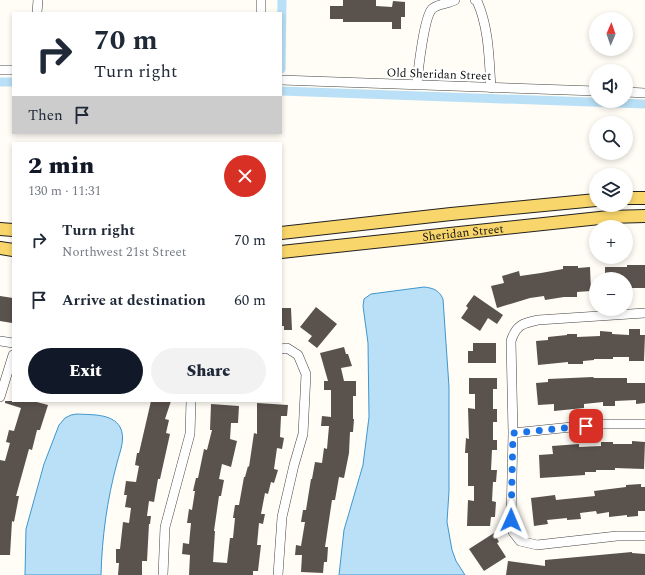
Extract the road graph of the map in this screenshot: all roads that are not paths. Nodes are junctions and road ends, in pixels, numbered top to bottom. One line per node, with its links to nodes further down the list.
1 (38, 0): 5 (street)
2 (261, 0): 6 (street)
3 (455, 0): 10 (street)
4 (475, 0): 11 (street)
5 (37, 12)
6 (260, 12)
7 (0, 70): 8 (street)
8 (12, 70)
9 (282, 80): 10 (street, Old Sheridan Street)
10 (416, 85): 11 (street, Old Sheridan Street)
11 (490, 88): 12 (street, Old Sheridan Street)
12 (589, 91)
13 (633, 92): 14 (street)
14 (645, 93)
15 (633, 198): 16 (main road)
16 (645, 198)
17 (589, 201): 21 (main road, Sheridan Street)
18 (645, 216): 24 (main road, Sheridan Street)
19 (0, 229): 20 (main road)
20 (12, 230)
21 (282, 233)
22 (0, 248): 23 (main road)
23 (12, 250)
24 (282, 252)
25 (645, 313): 33 (street)
26 (0, 341): 27 (street)
27 (12, 343)
28 (282, 349): 36 (street)
29 (12, 358): 30 (street)
30 (0, 397)
31 (191, 402): 35 (street)
32 (645, 424): 33 (street)
33 (513, 433): 34 (street)
34 (645, 536)
35 (163, 575)
36 (278, 575)

